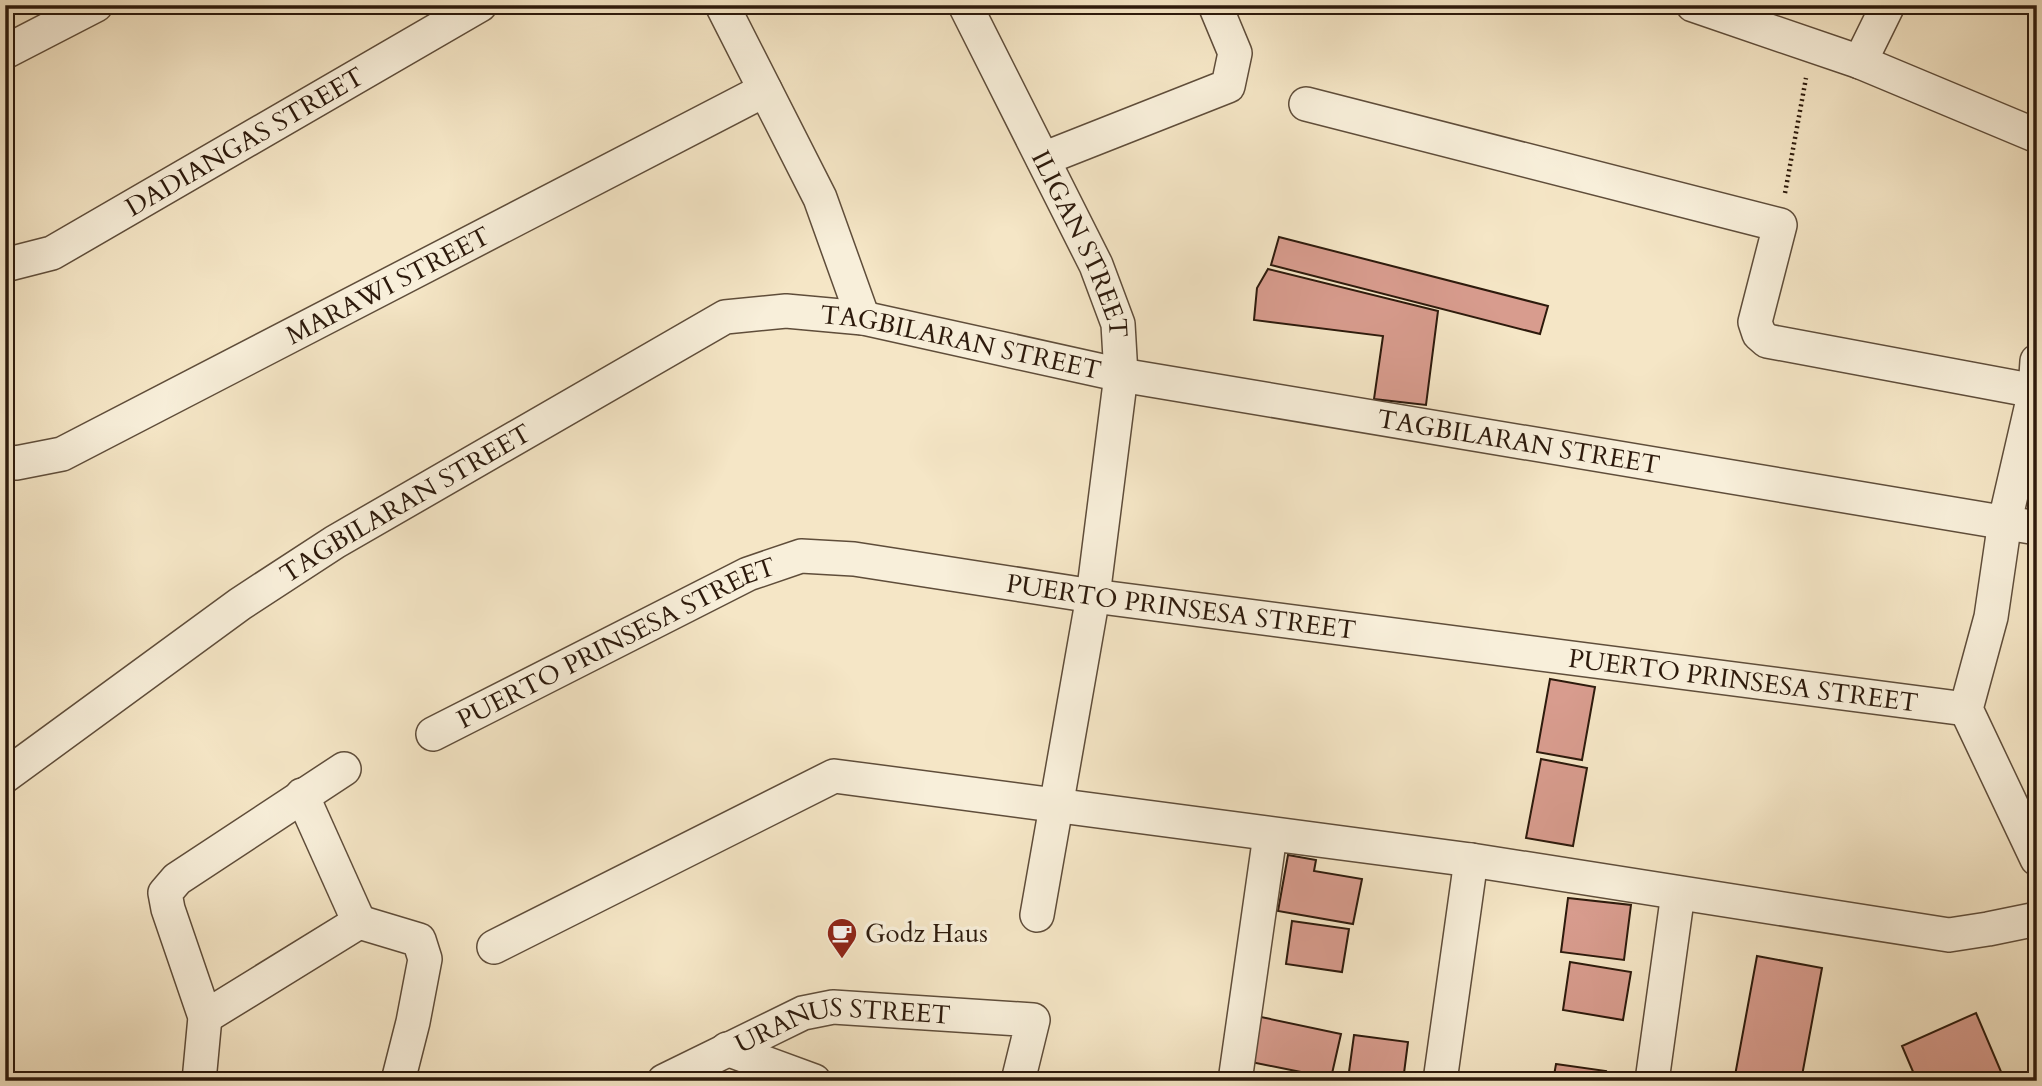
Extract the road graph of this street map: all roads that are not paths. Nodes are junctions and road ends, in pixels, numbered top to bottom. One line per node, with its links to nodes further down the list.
1 (96, 5): 9 (street)
2 (480, 5): 15 (street, DADIANGAS STREET)
3 (722, 5): 11 (street)
4 (965, 5): 14 (street, ILIGAN STREET)
5 (1215, 5): 14 (street)
6 (1693, 5): 8 (street)
7 (1888, 5): 10 (street)
8 (1755, 15): 10 (street)
9 (5, 52)
10 (1860, 62): 13 (street)
11 (765, 90): 16 (street); 19 (street, MARAWI STREET)
12 (1306, 104): 18 (street)
13 (2037, 136)
14 (1043, 159): 17 (street, ILIGAN STREET)
15 (5, 265)
16 (863, 318): 17 (street, TAGBILARAN STREET); 26 (street, TAGBILARAN STREET)
17 (1121, 374): 20 (street, TAGBILARAN STREET); 22 (street, ILIGAN STREET)
18 (2036, 376): 20 (street)
19 (5, 462)
20 (2005, 522): 21 (street, TAGBILARAN STREET); 23 (street)
21 (2037, 528)
22 (1093, 596): 23 (street, PUERTO PRINSESA STREET); 24 (street, PUERTO PRINSESA STREET); 28 (street, ILIGAN STREET)
23 (1966, 709): 30 (street)
24 (433, 734)
25 (344, 769): 27 (street)
26 (5, 776)
27 (302, 795): 35 (street); 37 (street)
28 (1055, 807): 29 (street); 33 (street, ILIGAN STREET); 36 (street)
29 (1270, 835): 31 (street); 44 (street)
30 (2037, 859)
31 (1471, 860): 32 (street); 45 (street)
32 (1678, 893): 34 (street); 46 (street)
33 (1037, 915)
34 (2037, 919)
35 (359, 922): 37 (street); 40 (street)
36 (494, 947)
37 (205, 1017): 39 (street)
38 (727, 1049): 41 (street, URANUS STREET); 42 (street); 43 (street, URANUS STREET)
39 (199, 1081)
40 (398, 1081)
41 (664, 1081)
42 (814, 1081)
43 (1018, 1081)
44 (1235, 1081)
45 (1440, 1081)
46 (1652, 1081)

